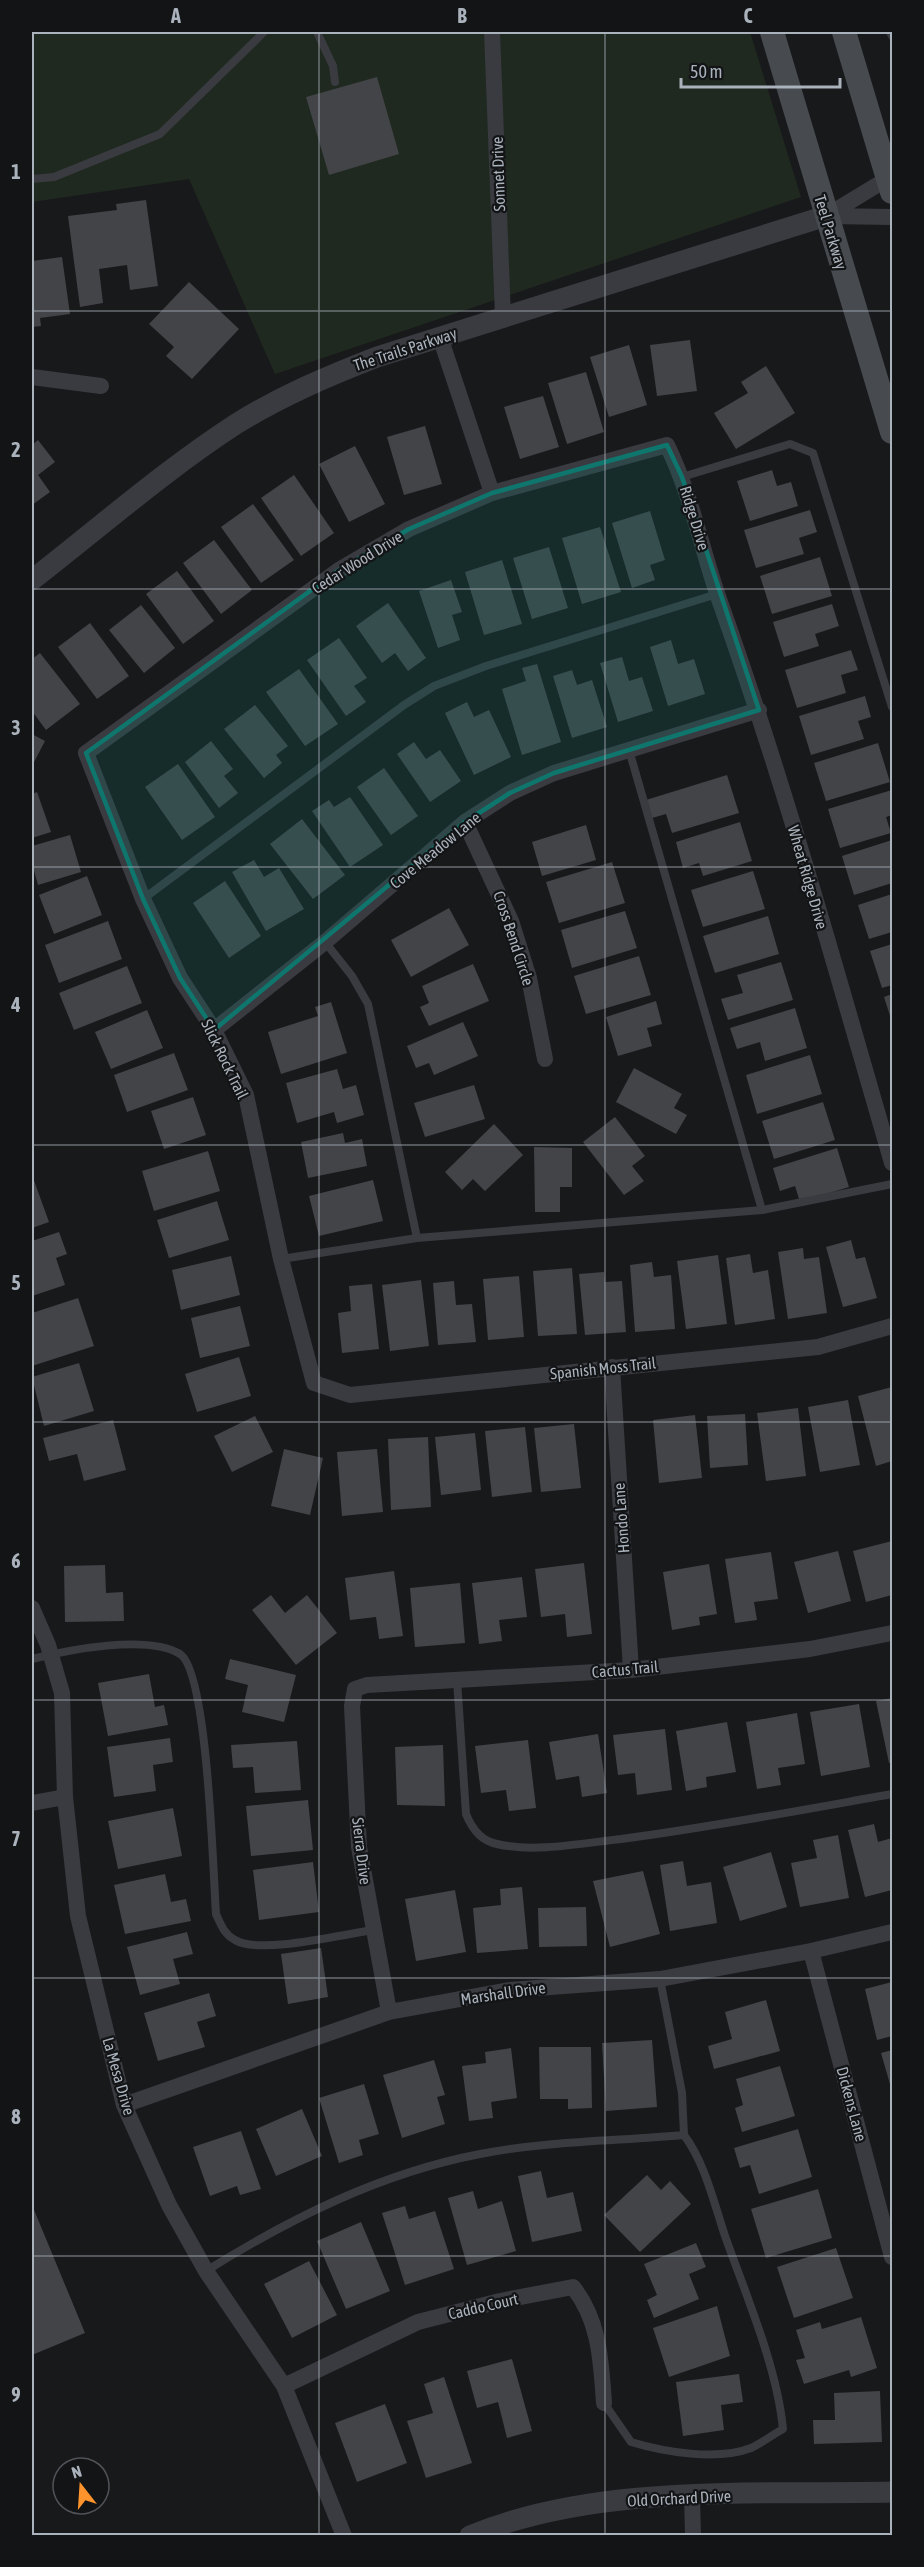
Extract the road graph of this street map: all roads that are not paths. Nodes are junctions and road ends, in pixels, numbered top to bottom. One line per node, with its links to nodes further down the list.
1 (264, 32): 9 (lane)
2 (317, 32): 8 (lane)
3 (492, 32): 13 (street, Sonnet Drive)
4 (772, 32): 11 (main road, Teel Parkway)
5 (844, 32): 10 (main road)
6 (891, 32): 7 (lane)
7 (892, 36)
8 (335, 82)
9 (32, 180)
10 (891, 182): 11 (street, The Trails Parkway)
11 (826, 216): 12 (street, The Trails Parkway); 13 (street, The Trails Parkway); 17 (main road, Teel Parkway)
12 (892, 217)
13 (503, 317): 14 (street, The Trails Parkway)
14 (440, 337): 20 (street); 21 (street, The Trails Parkway)
15 (32, 377): 16 (street)
16 (100, 386)
17 (892, 432)
18 (667, 445): 19 (street, Ridge Drive); 20 (street, Cedar Wood Drive)
19 (682, 477): 22 (street, Ridge Drive); 23 (lane)
20 (492, 493): 26 (street, Cedar Wood Drive)
21 (32, 579)
22 (717, 594): 24 (street, Wheat Ridge Drive); 28 (lane)
23 (892, 707)
24 (759, 711): 25 (street, Cove Meadow Lane); 32 (street, Wheat Ridge Drive)
25 (629, 750): 27 (street, Cove Meadow Lane); 34 (lane)
26 (86, 753): 28 (street, Slick Rock Trail)
27 (465, 822): 29 (street, Cove Meadow Lane); 31 (street, Cross Bend Circle)
28 (143, 899): 30 (street, Slick Rock Trail)
29 (325, 942): 30 (street, Cove Meadow Lane); 35 (lane)
30 (214, 1030): 36 (street, Slick Rock Trail)
31 (545, 1059)
32 (892, 1163)
33 (892, 1184): 34 (lane)
34 (762, 1210): 35 (lane)
35 (417, 1238): 36 (lane)
36 (280, 1259): 39 (street, Slick Rock Trail)
37 (892, 1326): 38 (street, Spanish Moss Trail)
38 (612, 1367): 39 (street, Spanish Moss Trail); 44 (street, Hondo Lane)
39 (314, 1383)
40 (32, 1608): 42 (street, La Mesa Drive)
41 (892, 1632): 44 (street, Cactus Trail)
42 (50, 1654): 43 (lane); 48 (street, La Mesa Drive); 50 (lane)
43 (32, 1659)
44 (631, 1670): 45 (street, Cactus Trail)
45 (457, 1680): 46 (street, Cactus Trail); 47 (lane)
46 (356, 1689): 50 (street, Sierra Drive)
47 (892, 1794)
48 (65, 1797): 49 (street); 55 (street, La Mesa Drive)
49 (32, 1803)
50 (374, 1930): 54 (street, Sierra Drive)
51 (892, 1932): 52 (street, Marshall Drive)
52 (811, 1950): 53 (street, Marshall Drive); 57 (street, Dickens Lane)
53 (660, 1979): 54 (street, Marshall Drive); 56 (lane)
54 (389, 2012): 55 (street, Marshall Drive)
55 (124, 2105): 58 (street, La Mesa Drive)
56 (684, 2135): 58 (lane); 60 (lane)
57 (892, 2257)
58 (206, 2271): 59 (street, La Mesa Drive)
59 (284, 2386): 60 (street, Caddo Court); 63 (street, La Mesa Drive)
60 (604, 2403)
61 (892, 2492): 62 (street, Old Orchard Drive)
62 (692, 2496): 64 (street, Old Orchard Drive); 65 (street)
63 (344, 2535)
64 (470, 2535)
65 (693, 2535)

